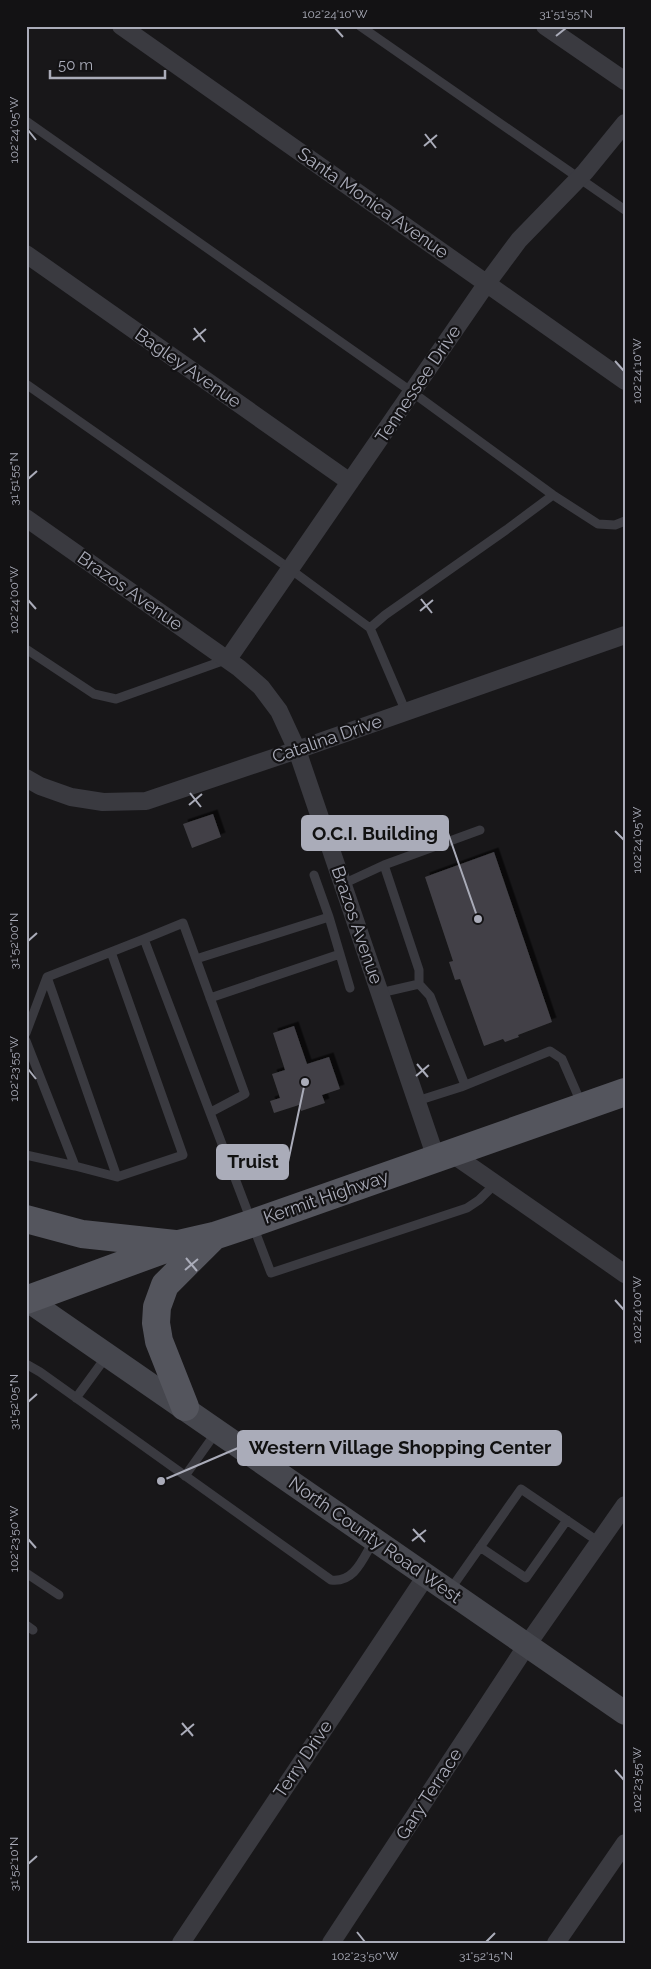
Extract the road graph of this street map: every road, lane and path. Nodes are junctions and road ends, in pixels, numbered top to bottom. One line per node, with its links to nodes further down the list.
1 (121, 26): 10 (street, Santa Monica Avenue)
2 (360, 26): 7 (lane)
3 (545, 26): 4 (street)
4 (625, 81)
5 (26, 121): 13 (lane)
6 (625, 123): 7 (street, Tennessee Drive)
7 (579, 178): 8 (lane); 10 (street, Tennessee Drive)
8 (625, 210)
9 (26, 254): 14 (street, Bagley Avenue)
10 (487, 283): 11 (street, Santa Monica Avenue); 13 (street, Tennessee Drive)
11 (625, 381)
12 (26, 384): 18 (lane)
13 (412, 392): 14 (street, Tennessee Drive); 15 (lane)
14 (350, 482): 18 (street, Tennessee Drive)
15 (553, 494): 17 (lane); 19 (lane)
16 (26, 518): 22 (street, Brazos Avenue)
17 (625, 522)
18 (290, 569): 19 (lane); 22 (street, Tennessee Drive)
19 (370, 628): 23 (lane)
20 (625, 635): 23 (street, Catalina Drive)
21 (26, 649): 22 (lane)
22 (228, 659): 24 (street, Brazos Avenue)
23 (406, 712): 24 (street, Catalina Drive)
24 (297, 750): 25 (street, Catalina Drive); 29 (street, Brazos Avenue)
25 (26, 778)
26 (480, 830): 27 (lane)
27 (384, 865): 29 (lane); 36 (lane)
28 (314, 875): 30 (lane)
29 (343, 884): 38 (street, Brazos Avenue)
30 (329, 918): 33 (lane); 34 (lane)
31 (144, 939): 32 (lane); 34 (lane); 46 (lane)
32 (111, 952): 35 (lane); 50 (lane)
33 (340, 954): 37 (lane); 39 (lane)
34 (196, 959): 39 (lane)
35 (47, 977): 40 (lane); 50 (lane)
36 (419, 984): 38 (lane); 42 (lane)
37 (350, 988)
38 (380, 993): 44 (street, Brazos Avenue)
39 (210, 998): 46 (lane)
40 (26, 1033)
41 (26, 1041): 49 (lane)
42 (464, 1085): 44 (lane); 45 (lane)
43 (625, 1092): 45 (main road, Kermit Highway)
44 (417, 1101): 48 (street, Brazos Avenue)
45 (583, 1107): 48 (main road, Kermit Highway)
46 (211, 1112): 53 (lane)
47 (26, 1155): 49 (lane)
48 (444, 1156): 51 (street); 53 (main road, Kermit Highway)
49 (75, 1166): 50 (lane)
50 (118, 1177)
51 (495, 1184): 53 (lane); 56 (street)
52 (26, 1219): 55 (main road)
53 (253, 1223): 54 (main road, Kermit Highway)
54 (214, 1236): 55 (main road, Kermit Highway); 61 (main road)
55 (179, 1244): 57 (main road, Kermit Highway)
56 (625, 1274)
57 (26, 1300): 58 (main road, North County Road West)
58 (108, 1354): 60 (lane); 61 (main road, North County Road West)
59 (26, 1364): 60 (lane)
60 (76, 1398): 63 (lane)
61 (185, 1407): 62 (main road, North County Road West)
62 (218, 1430): 63 (lane); 66 (main road, North County Road West)
63 (185, 1476): 66 (lane)
64 (625, 1505): 67 (street, Gary Terrace)
65 (567, 1520): 67 (lane); 68 (lane); 68 (lane)
66 (374, 1540): 70 (main road, North County Road West)
67 (599, 1542): 73 (street, Gary Terrace)
68 (480, 1547): 71 (lane)
69 (26, 1572): 72 (lane)
70 (426, 1576): 71 (main road, North County Road West); 76 (street, Terry Drive)
71 (449, 1592): 73 (main road, North County Road West)
72 (59, 1595)
73 (527, 1646): 74 (main road, North County Road West); 77 (street, Gary Terrace)
74 (625, 1713)
75 (625, 1843): 78 (street)
76 (181, 1943)
77 (331, 1943)
78 (556, 1943)

